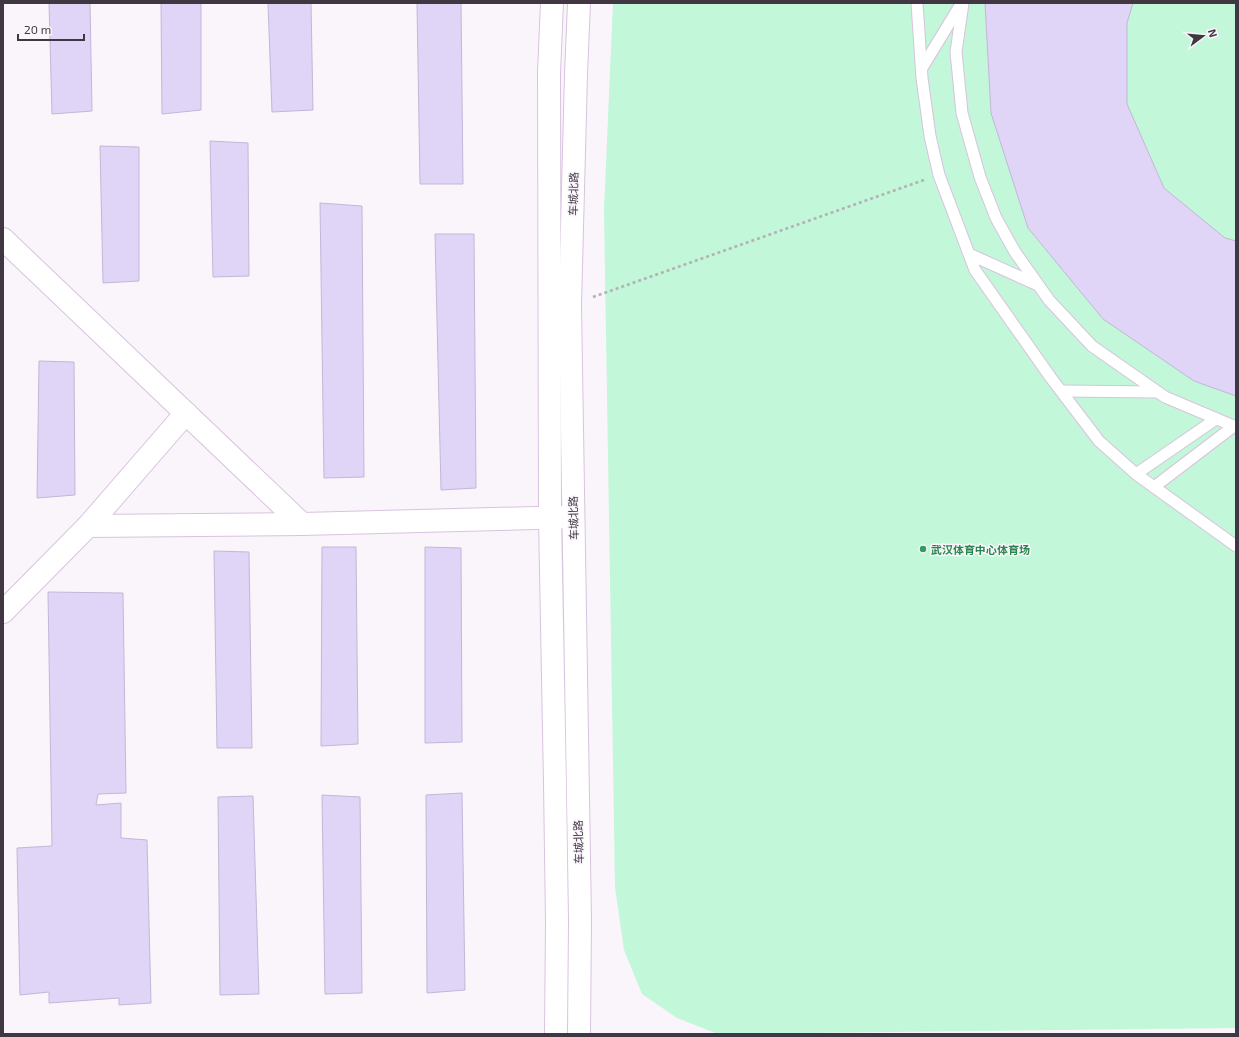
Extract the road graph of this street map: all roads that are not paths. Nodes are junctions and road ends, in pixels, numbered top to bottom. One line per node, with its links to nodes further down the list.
1 (552, 3): 17 (main road, 车城北路)
2 (579, 3): 16 (main road, 车城北路)
3 (917, 3): 5 (lane)
4 (962, 3): 5 (lane); 8 (lane)
5 (922, 68): 7 (lane)
6 (3, 239): 11 (main road)
7 (969, 254): 8 (lane); 9 (lane)
8 (1038, 285): 10 (lane)
9 (1062, 391): 10 (lane); 14 (lane)
10 (1158, 392): 12 (lane)
11 (186, 413): 18 (main road); 19 (main road)
12 (1216, 419): 13 (lane); 14 (lane)
13 (1235, 427): 15 (lane)
14 (1136, 474): 15 (lane)
15 (1154, 487): 20 (lane)
16 (572, 517): 17 (main road); 23 (main road, 车城北路)
17 (550, 518): 18 (main road); 22 (main road, 车城北路)
18 (302, 524): 19 (main road)
19 (88, 526): 21 (main road)
20 (1236, 546)
21 (3, 612)
22 (556, 1034)
23 (579, 1034)

